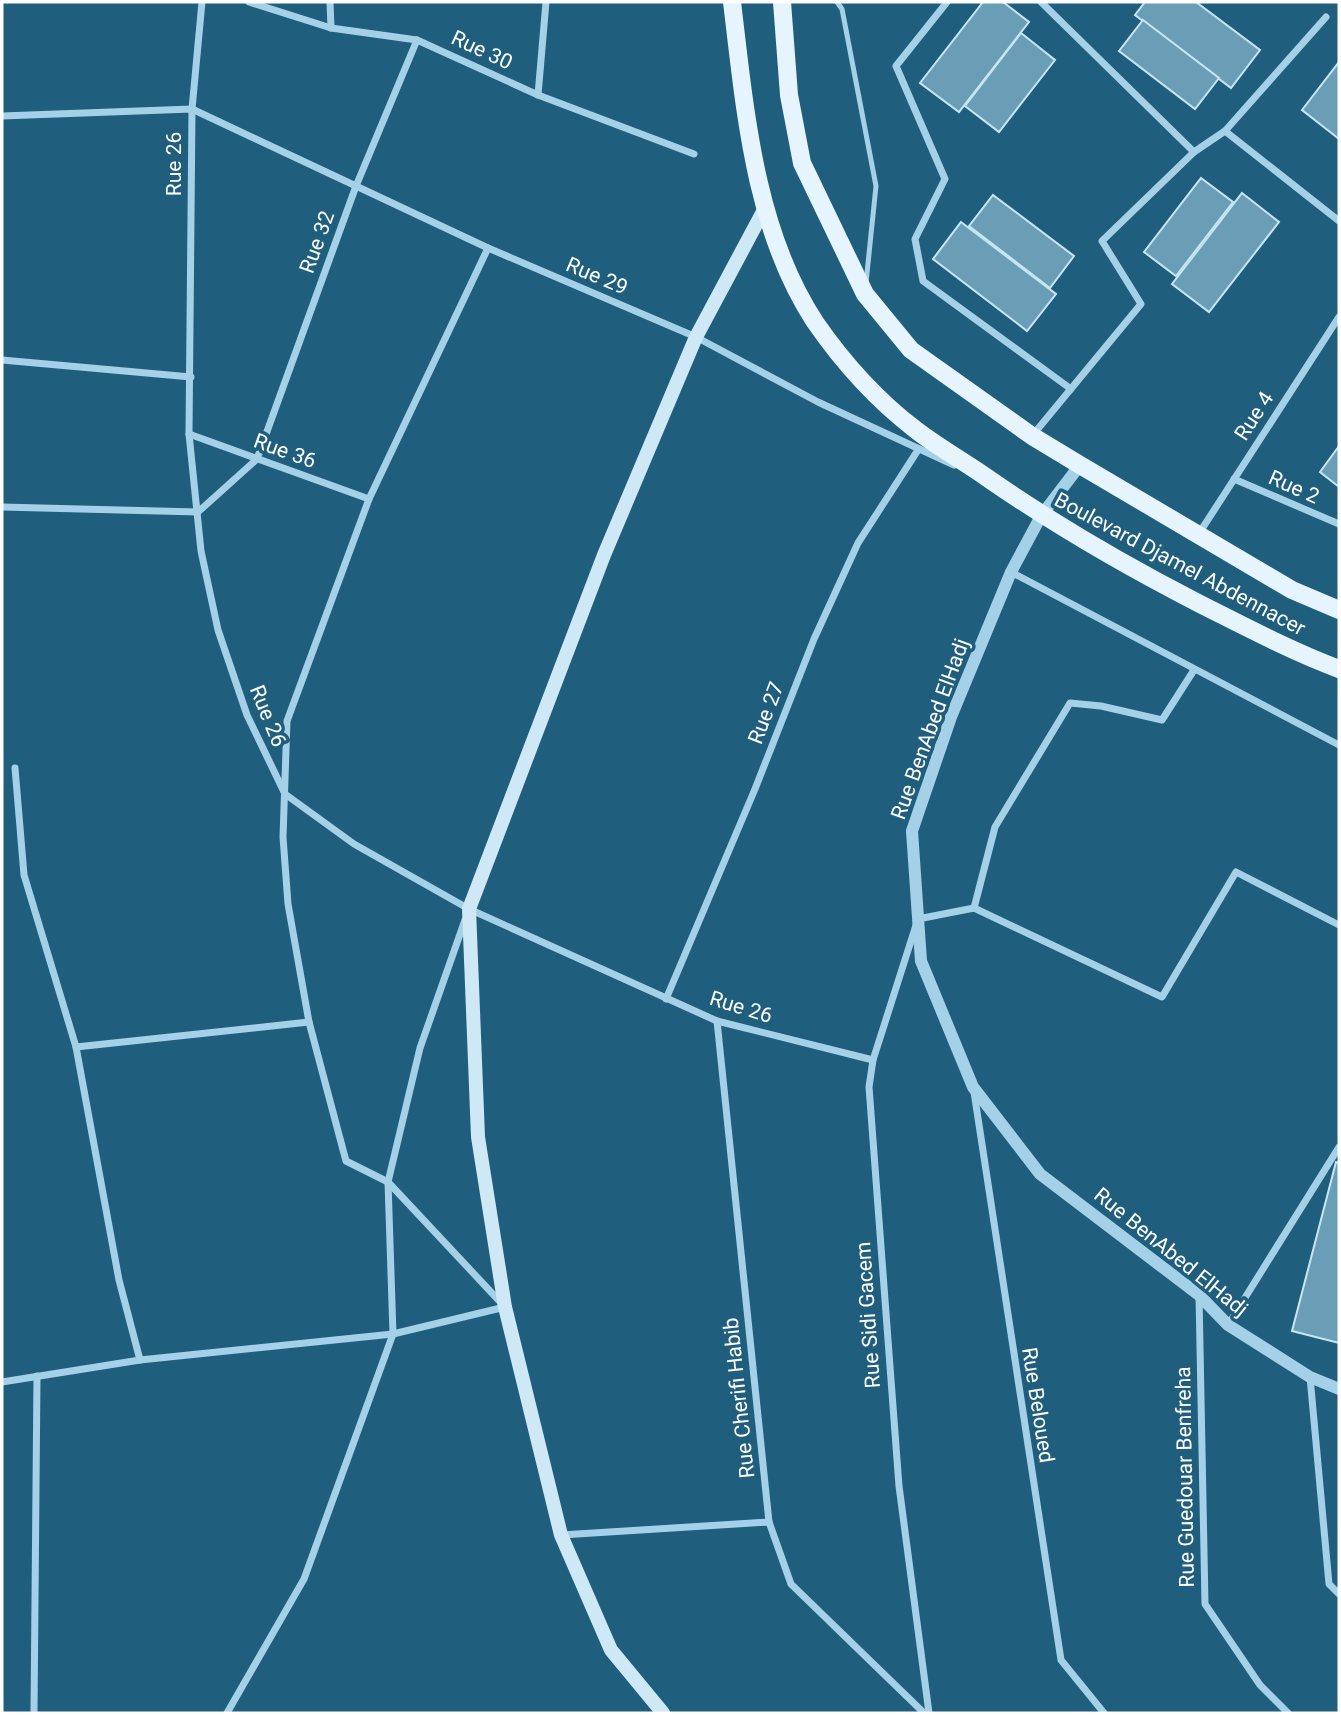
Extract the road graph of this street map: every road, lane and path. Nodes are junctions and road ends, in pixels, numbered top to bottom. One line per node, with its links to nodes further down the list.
1 (202, 2): 14 (street, Rue 26)
2 (249, 2): 11 (street, Rue 30)
3 (330, 2): 11 (street)
4 (546, 2): 13 (street)
5 (732, 2): 20 (main road, Boulevard Djamel Abdennacer)
6 (782, 2): 23 (main road, Boulevard Djamel Abdennacer)
7 (837, 2): 23 (lane)
8 (947, 2): 28 (street)
9 (1041, 2): 17 (street)
10 (1326, 18): 16 (street)
11 (331, 28): 12 (street, Rue 30)
12 (417, 40): 13 (street, Rue 30); 19 (street, Rue 32)
13 (538, 95): 18 (street, Rue 30)
14 (192, 109): 15 (street); 19 (street, Rue 29); 27 (street, Rue 26)
15 (2, 116)
16 (1225, 131): 17 (street); 21 (street)
17 (1194, 152): 28 (street)
18 (694, 154)
19 (356, 186): 22 (street, Rue 29); 32 (street, Rue 32)
20 (766, 206): 25 (main road); 34 (main road, Boulevard Djamel Abdennacer)
21 (1339, 221)
22 (488, 248): 25 (street, Rue 29); 36 (street)
23 (865, 293): 30 (main road, Boulevard Djamel Abdennacer)
24 (1339, 317): 35 (street, Rue 4)
25 (695, 337): 31 (street, Rue 29); 50 (main road)
26 (2, 360): 27 (street)
27 (191, 377): 29 (street, Rue 26)
28 (1071, 389): 30 (street)
29 (189, 434): 32 (street, Rue 36); 38 (street, Rue 26)
30 (1032, 436): 33 (main road, Boulevard Djamel Abdennacer)
31 (918, 450): 34 (street, Rue 29); 53 (street, Rue 27)
32 (257, 459): 36 (street, Rue 36); 38 (street)
33 (1080, 465): 39 (street, Rue BenAbed ElHadj); 41 (main road, Boulevard Djamel Abdennacer)
34 (987, 478): 39 (main road, Boulevard Djamel Abdennacer)
35 (1234, 479): 40 (street, Rue 2); 41 (street, Rue 4)
36 (369, 499): 48 (street)
37 (2, 507): 38 (street)
38 (198, 512): 48 (street, Rue 26)
39 (1041, 516): 42 (street, Rue BenAbed ElHadj); 44 (main road, Boulevard Djamel Abdennacer)
40 (1339, 524)
41 (1198, 535): 43 (main road, Boulevard Djamel Abdennacer)
42 (1011, 572): 45 (street); 51 (street, Rue BenAbed ElHadj)
43 (1339, 610)
44 (1339, 668)
45 (1194, 670): 46 (street); 49 (street)
46 (1339, 745)
47 (15, 768): 56 (street)
48 (285, 794): 50 (street, Rue 26); 55 (street)
49 (974, 908): 51 (street); 52 (street)
50 (469, 909): 53 (street, Rue 26); 60 (street); 62 (main road)
51 (918, 919): 57 (street, Rue Sidi Gacem); 58 (street, Rue BenAbed ElHadj)
52 (1339, 925)
53 (666, 999): 54 (street, Rue 26)
54 (718, 1021): 57 (street, Rue 26); 70 (street, Rue Cherifi Habib)
55 (309, 1022): 56 (street); 60 (street)
56 (76, 1047): 65 (street)
57 (873, 1060): 76 (street, Rue Sidi Gacem)
58 (973, 1087): 61 (street, Rue BenAbed ElHadj); 77 (street, Rue Beloued)
59 (1339, 1147): 63 (street)
60 (388, 1182): 62 (street); 64 (street)
61 (1199, 1295): 63 (street, Rue BenAbed ElHadj); 78 (street, Rue Guedouar Benfreha)
62 (505, 1307): 64 (street); 71 (main road)
63 (1228, 1325): 67 (street, Rue BenAbed ElHadj)
64 (393, 1334): 65 (street); 74 (street)
65 (140, 1360): 66 (street)
66 (37, 1376): 68 (street); 73 (street)
67 (1310, 1377): 69 (street, Rue BenAbed ElHadj); 72 (street)
68 (2, 1382)
69 (1339, 1389)
70 (769, 1522): 71 (street); 76 (street, Rue Cherifi Habib)
71 (561, 1535): 75 (main road)
72 (1339, 1594)
73 (34, 1713)
74 (227, 1713)
75 (663, 1713)
76 (926, 1713)
77 (1104, 1713)
78 (1288, 1713)

